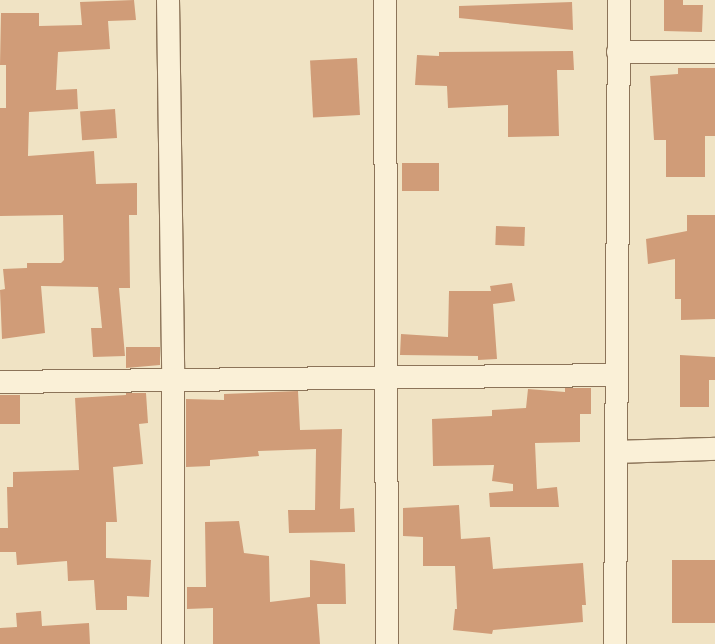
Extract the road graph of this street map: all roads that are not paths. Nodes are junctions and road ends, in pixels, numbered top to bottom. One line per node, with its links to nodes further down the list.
1 (168, 0): 7 (street)
2 (386, 0): 8 (street)
3 (620, 0): 4 (street)
4 (618, 52): 5 (street); 6 (street)
5 (715, 52)
6 (617, 375): 8 (street); 11 (street)
7 (173, 378): 8 (street); 9 (street); 12 (street)
8 (387, 379): 13 (street)
9 (0, 382)
10 (715, 449): 11 (street)
11 (617, 452): 14 (street)
12 (173, 644)
13 (387, 644)
14 (615, 644)

